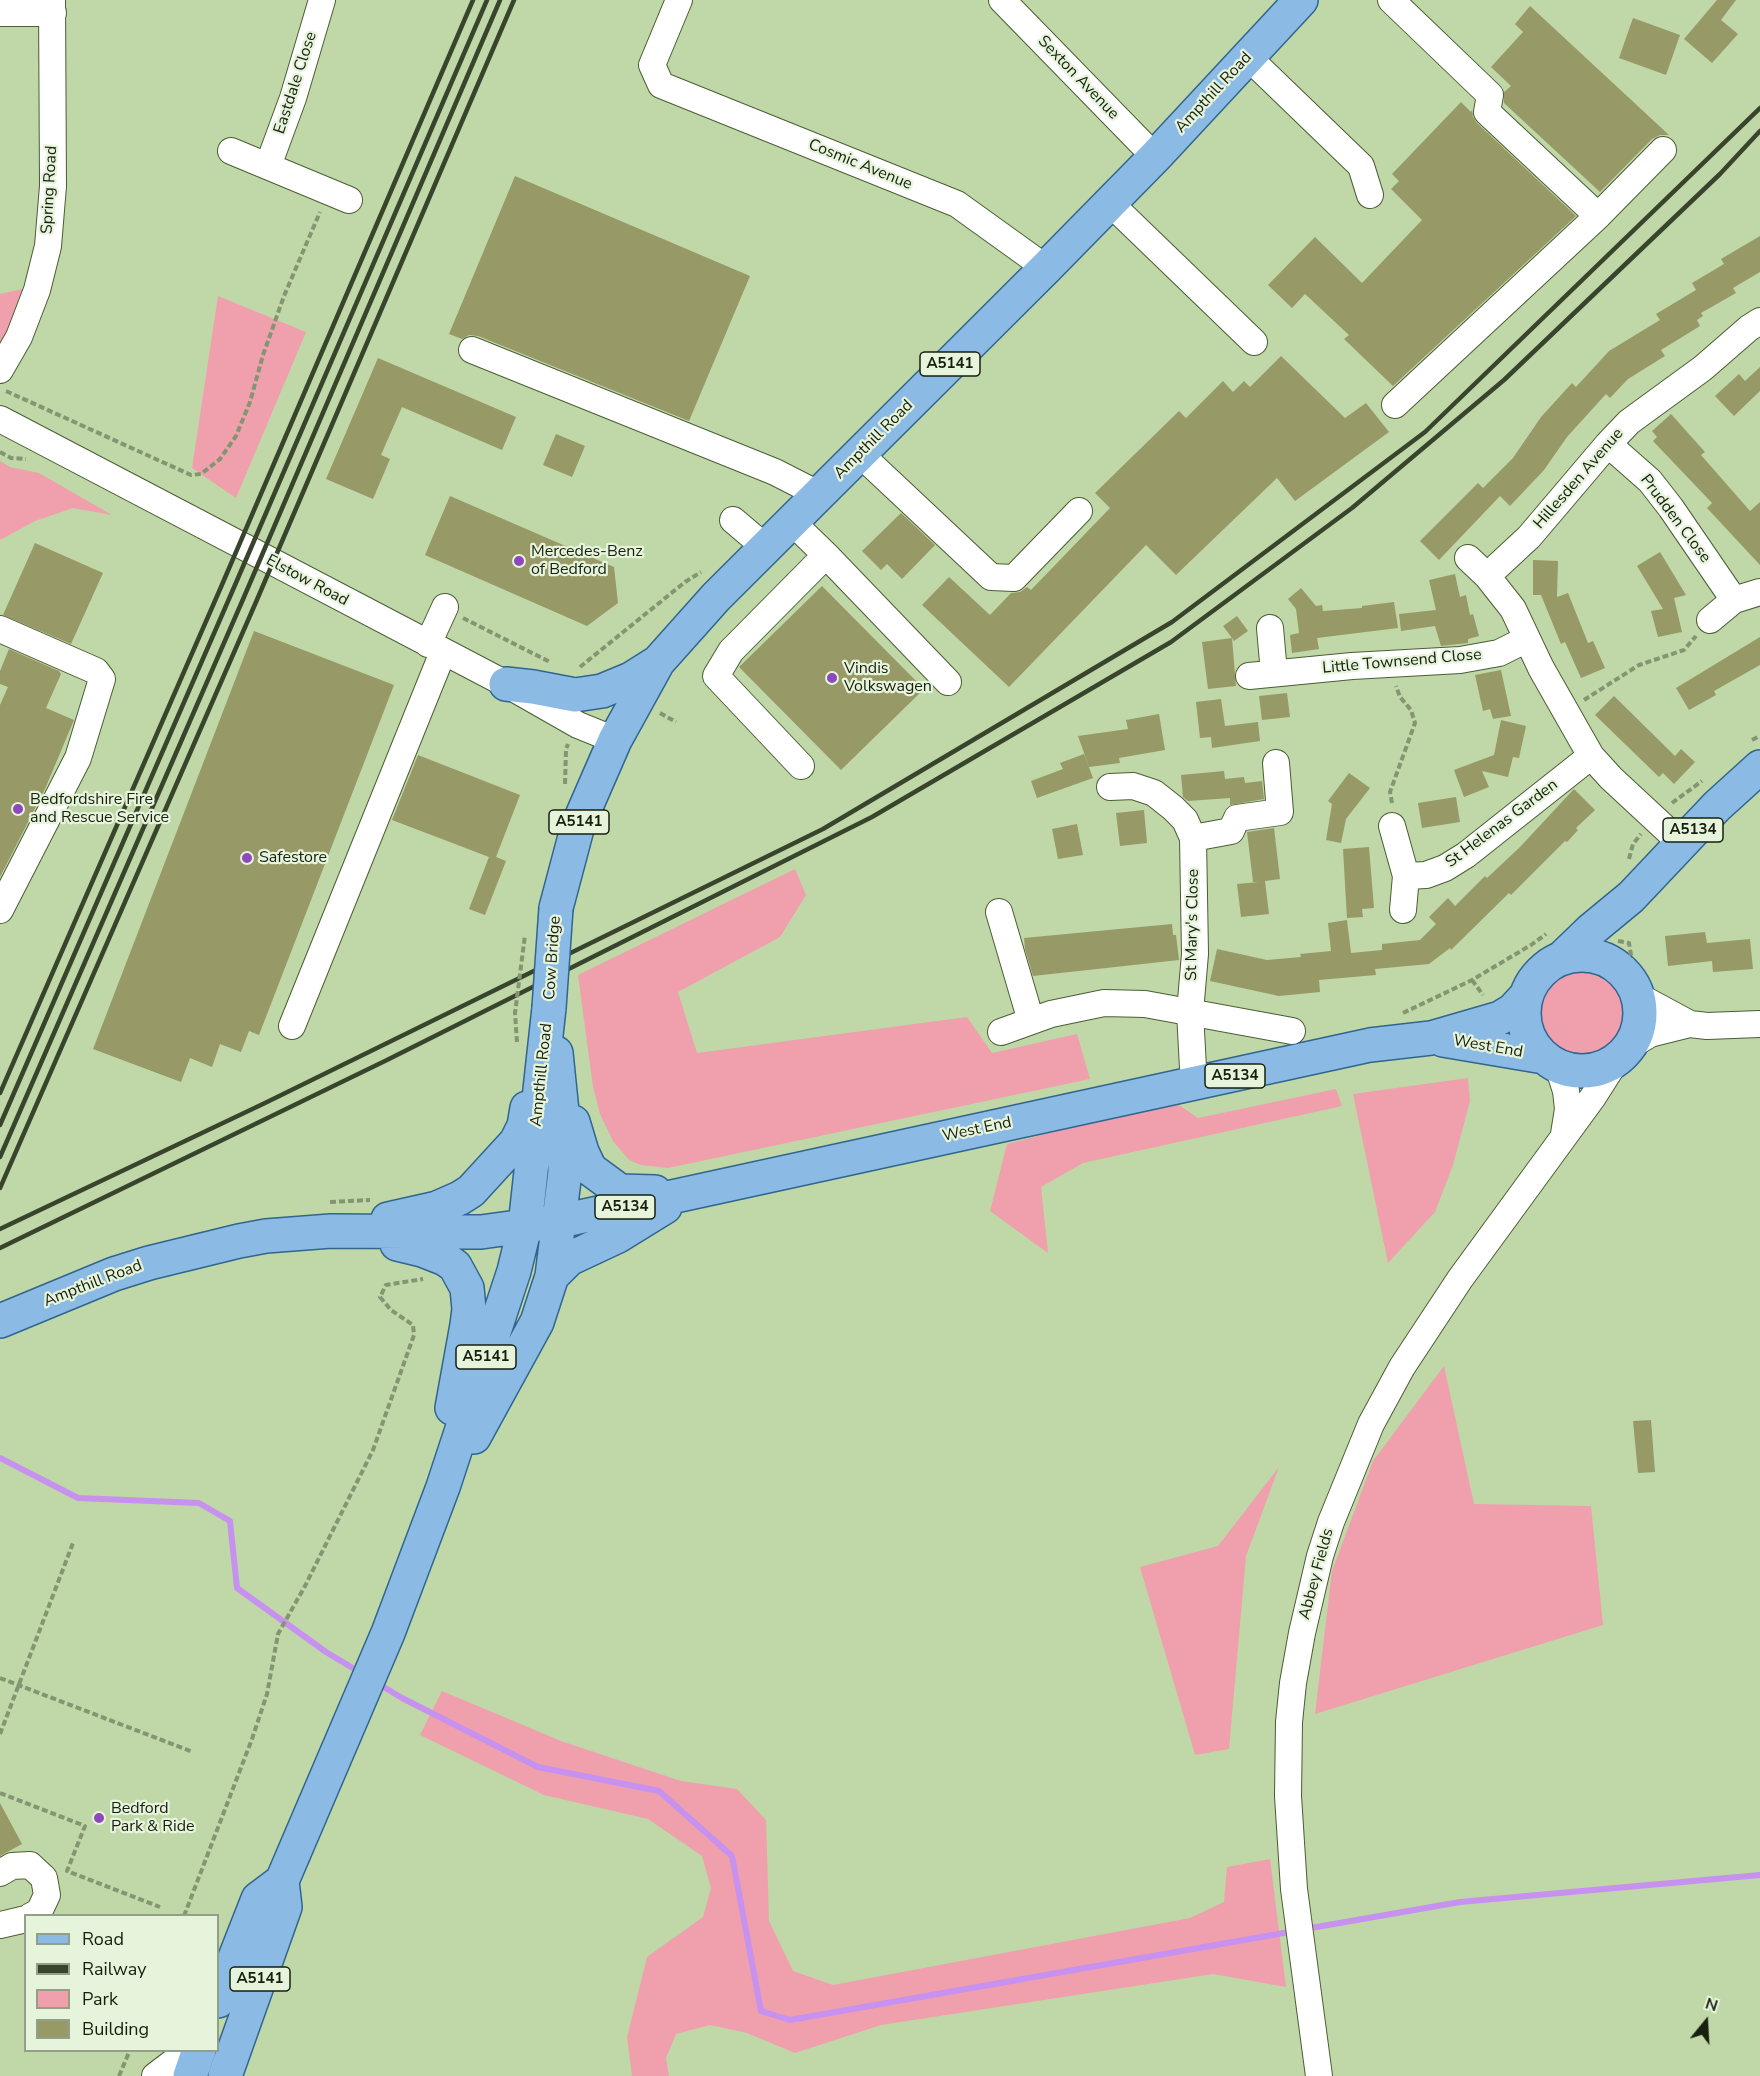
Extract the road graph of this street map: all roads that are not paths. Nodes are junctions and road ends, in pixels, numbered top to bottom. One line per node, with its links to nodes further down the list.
1 (322, 0): 12 (street, Eastdale Close)
2 (679, 0): 17 (street, Cosmic Avenue)
3 (1002, 0): 11 (street, Sexton Avenue)
4 (1301, 0): 8 (main road, Ampthill Road / A5141)
5 (1390, 0): 16 (street)
6 (53, 6): 7 (street); 21 (street, Spring Road)
7 (0, 13)
8 (1248, 57): 11 (main road, Ampthill Road / A5141); 13 (street)
9 (1663, 150): 16 (street)
10 (231, 151): 12 (street)
11 (1155, 157): 15 (main road, Ampthill Road / A5141)
12 (268, 166): 14 (street)
13 (1370, 195)
14 (339, 196)
15 (1110, 203): 17 (main road, Ampthill Road / A5141); 19 (street)
16 (1598, 216): 22 (street)
17 (1046, 268): 25 (main road, Ampthill Road / A5141)
18 (1760, 321): 24 (street, Hillesden Avenue)
19 (1254, 342)
20 (472, 350): 26 (street)
21 (0, 370)
22 (1395, 405)
23 (0, 420): 41 (street, Elstow Road)
24 (1608, 444): 33 (street, Hillesden Avenue); 35 (street, Prudden Close)
25 (860, 454): 26 (main road, Ampthill Road / A5141); 27 (street)
26 (820, 495): 29 (main road, Ampthill Road / A5141)
27 (1079, 511)
28 (733, 520): 30 (street)
29 (792, 522): 30 (main road, Ampthill Road / A5141); 31 (street)
30 (766, 548): 42 (main road, Ampthill Road / A5141)
31 (826, 555): 43 (street); 48 (street)
32 (1468, 558): 33 (street)
33 (1487, 576): 40 (street)
34 (1760, 592): 35 (street)
35 (1734, 600): 37 (street)
36 (444, 610): 41 (street)
37 (1710, 620)
38 (1270, 628): 40 (street, Little Townsend Close)
39 (0, 629): 57 (street)
40 (1527, 639): 46 (street)
41 (435, 648): 44 (street, Elstow Road); 67 (street)
42 (658, 662): 44 (main road); 45 (main road, Ampthill Road / A5141)
43 (948, 682)
44 (506, 684): 45 (street, Elstow Road)
45 (615, 740): 55 (main road, Ampthill Road / A5141)
46 (1591, 756): 53 (street); 54 (street, St Helenas Garden)
47 (1276, 763): 52 (street)
48 (801, 766)
49 (1760, 767): 53 (main road, A5134)
50 (1110, 787): 52 (street, St Mary's Close)
51 (1392, 825): 54 (street)
52 (1193, 838): 63 (street, St Mary's Close)
53 (1681, 843): 60 (main road, A5134)
54 (1406, 876): 56 (street)
55 (556, 908): 62 (main road, Cow Bridge / A5141, bridge)
56 (1403, 909)
57 (0, 910)
58 (999, 912): 64 (street)
59 (1556, 944): 60 (main road, A5134); 60 (main road); 61 (main road, A5134)
60 (1622, 963): 65 (street); 71 (main road)
61 (1526, 996): 70 (main road, West End / A5134); 72 (main road)
62 (549, 1008): 73 (main road); 78 (main road, Ampthill Road / A5141); 79 (main road, Ampthill Road)
63 (1190, 1012): 64 (street); 68 (street); 74 (street, St Mary's Close)
64 (1031, 1021): 69 (street)
65 (1690, 1024): 66 (street); 71 (street)
66 (1760, 1024)
67 (292, 1026)
68 (1292, 1031)
69 (1001, 1032)
70 (1431, 1038): 72 (main road, West End / A5134); 74 (main road, West End / A5134)
71 (1622, 1055): 72 (main road, A5134); 75 (street, Abbey Fields)
72 (1551, 1062): 75 (street, Abbey Fields)
73 (560, 1078): 76 (main road); 77 (main road)
74 (1196, 1084): 76 (main road, West End / A5134)
75 (1564, 1135): 92 (street, Abbey Fields)
76 (690, 1192): 77 (main road, West End / A5134); 80 (main road)
77 (561, 1221): 78 (main road, West End / A5134); 80 (main road)
78 (525, 1226): 79 (main road, Ampthill Road); 82 (main road, A5141)
79 (331, 1231): 81 (main road, Ampthill Road); 82 (main road)
80 (552, 1276): 82 (main road)
81 (0, 1322)
82 (443, 1487): 84 (main road, A5141)
83 (0, 1873): 85 (street)
84 (282, 1881): 88 (main road, A5141); 91 (main road, A5141)
85 (34, 1914)
86 (24, 1919): 87 (street)
87 (0, 1925)
88 (219, 1998)
89 (189, 2063): 90 (street)
90 (155, 2076)
91 (225, 2076)
92 (1319, 2076)

